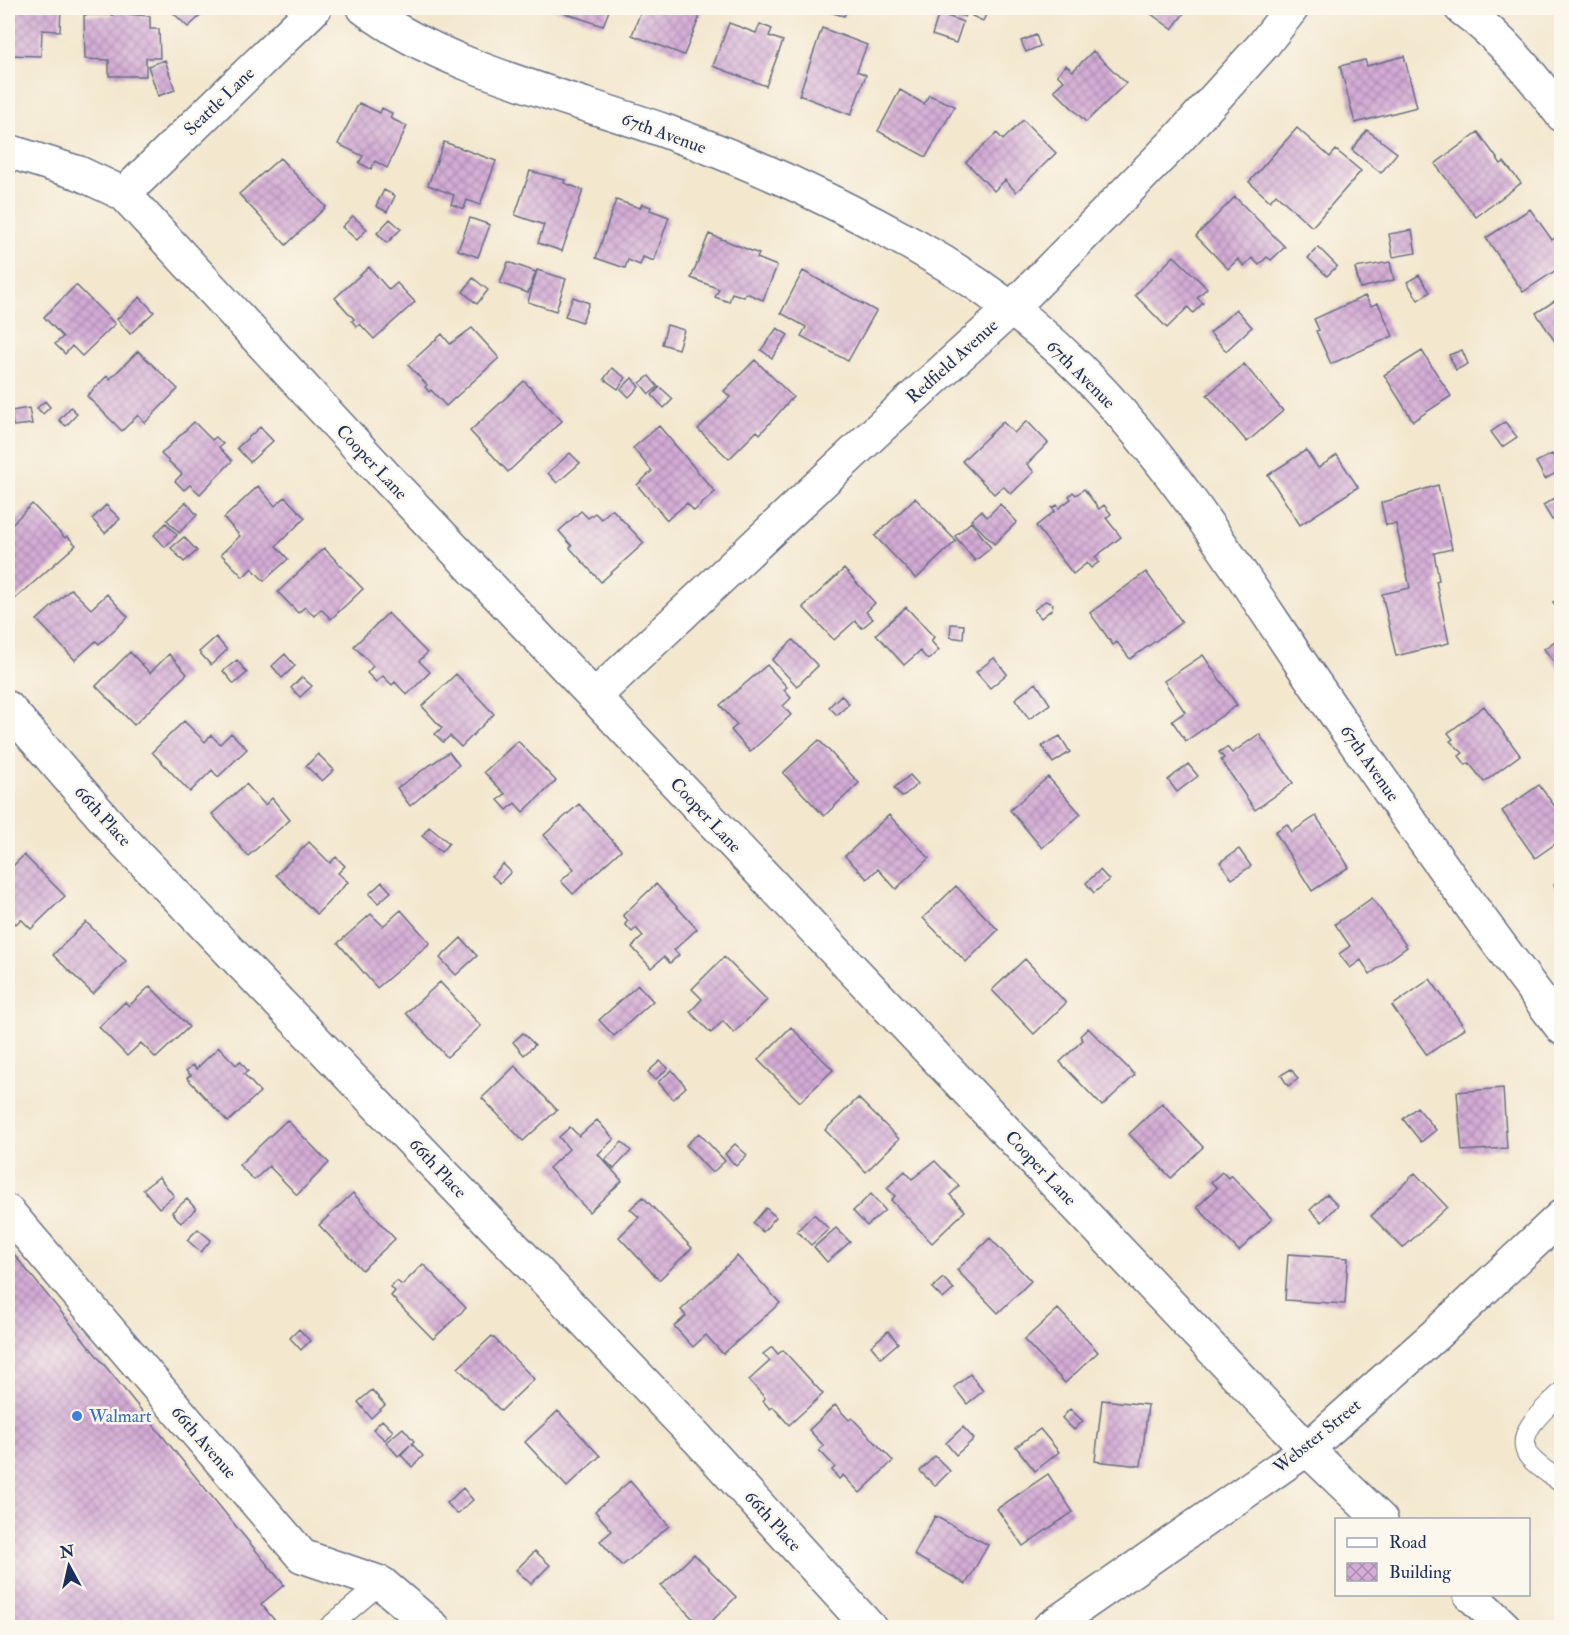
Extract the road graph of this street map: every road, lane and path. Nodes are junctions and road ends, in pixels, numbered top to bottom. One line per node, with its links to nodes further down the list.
1 (315, 8): 7 (street, Seattle Lane)
2 (364, 8): 8 (street, 67th Avenue)
3 (1292, 8): 8 (street, Redfield Avenue)
4 (1461, 8): 5 (street)
5 (1562, 116)
6 (8, 151): 7 (street, Cooper Lane)
7 (124, 194): 9 (street, Cooper Lane)
8 (1011, 309): 9 (street, Redfield Avenue); 11 (street, 67th Avenue)
9 (594, 697): 15 (street, Cooper Lane)
10 (8, 708): 22 (street, 66th Place)
11 (1562, 1028)
12 (8, 1212): 18 (street, 66th Avenue)
13 (1562, 1216): 15 (street, Webster Street)
14 (1562, 1392): 16 (lane)
15 (1306, 1449): 17 (street, Cooper Lane); 23 (street, Webster Street)
16 (1562, 1483)
17 (1379, 1518)
18 (381, 1583): 20 (lane); 21 (street, 66th Avenue)
19 (1472, 1596): 24 (street)
20 (328, 1628)
21 (434, 1628)
22 (870, 1628)
23 (1050, 1628)
24 (1505, 1628)

